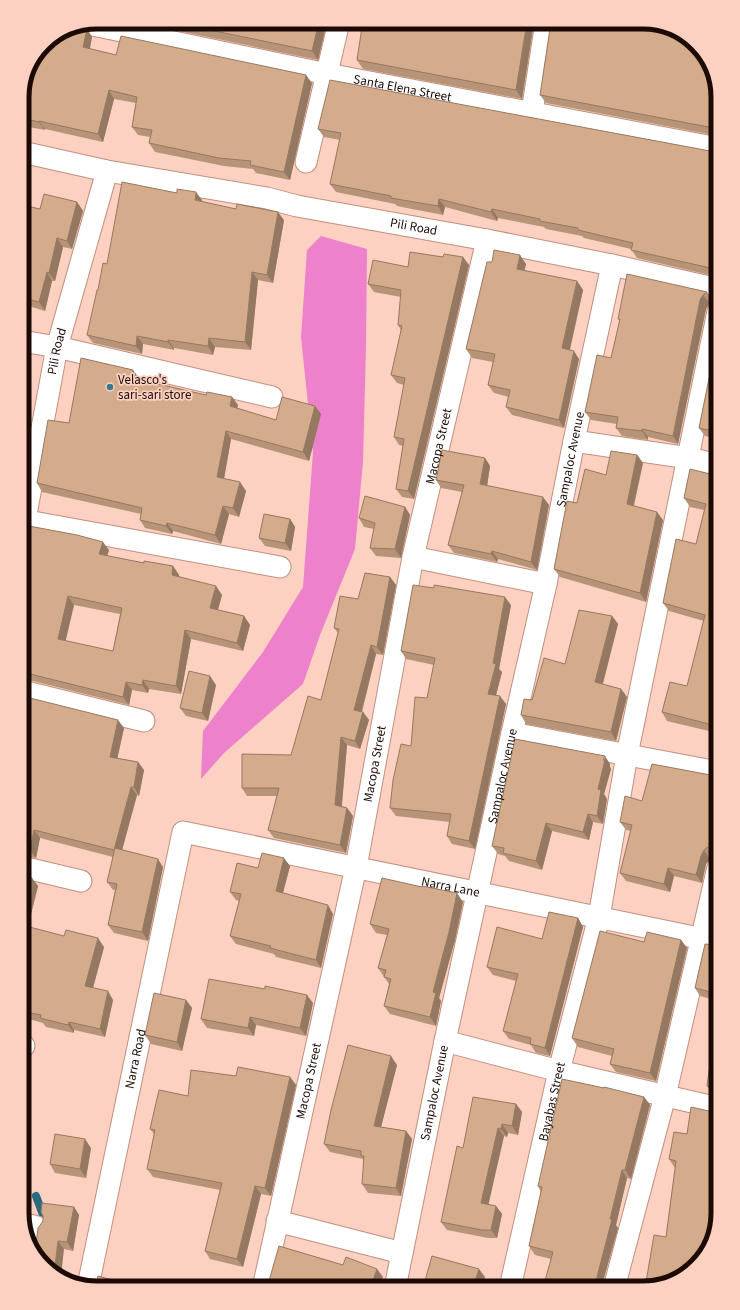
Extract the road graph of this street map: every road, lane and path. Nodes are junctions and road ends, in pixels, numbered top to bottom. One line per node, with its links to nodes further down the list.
1 (119, 29): 4 (street, Santa Elena Street)
2 (337, 29): 4 (street)
3 (545, 29): 5 (street)
4 (327, 74): 5 (street, Santa Elena Street); 8 (street)
5 (532, 112): 6 (street, Santa Elena Street)
6 (711, 147)
7 (29, 154): 9 (street, Pili Road)
8 (306, 162)
9 (108, 171): 10 (street, Pili Road); 14 (street, Pili Road)
10 (488, 240): 11 (street, Pili Road); 22 (street, Macopa Street)
11 (612, 265): 12 (street, Pili Road); 17 (street, Sampaloc Avenue)
12 (711, 287)
13 (29, 342): 14 (street)
14 (57, 347): 16 (street); 20 (street, Pili Road)
15 (711, 347): 18 (street, Bayabas Street)
16 (272, 397)
17 (574, 440): 18 (street); 24 (street, Sampaloc Avenue)
18 (689, 458): 19 (street); 28 (street, Bayabas Street)
19 (711, 463)
20 (29, 494)
21 (29, 527): 23 (street)
22 (413, 557): 24 (street); 31 (street, Macopa Street)
23 (280, 567)
24 (546, 584): 27 (street, Sampaloc Avenue)
25 (29, 693): 26 (street)
26 (144, 721)
27 (512, 734): 28 (street); 34 (street, Sampaloc Avenue)
28 (627, 755): 29 (street); 35 (street, Bayabas Street)
29 (711, 771)
30 (182, 832): 31 (street, Narra Lane); 44 (street, Narra Road)
31 (356, 867): 34 (street, Narra Lane); 42 (street, Macopa Street)
32 (29, 869): 33 (street)
33 (81, 881)
34 (477, 892): 35 (street, Narra Lane); 38 (street, Sampaloc Avenue)
35 (599, 917): 37 (street, Narra Lane); 39 (street, Bayabas Street)
36 (711, 924): 37 (street)
37 (709, 940): 40 (street)
38 (445, 1041): 39 (street); 43 (street, Sampaloc Avenue)
39 (558, 1071): 40 (street); 47 (street, Bayabas Street)
40 (665, 1096): 41 (street); 48 (street)
41 (711, 1106)
42 (277, 1221): 43 (street); 45 (street, Macopa Street)
43 (402, 1253): 46 (street, Sampaloc Avenue)
44 (89, 1281)
45 (264, 1281)
46 (396, 1281)
47 (512, 1281)
48 (616, 1281)

